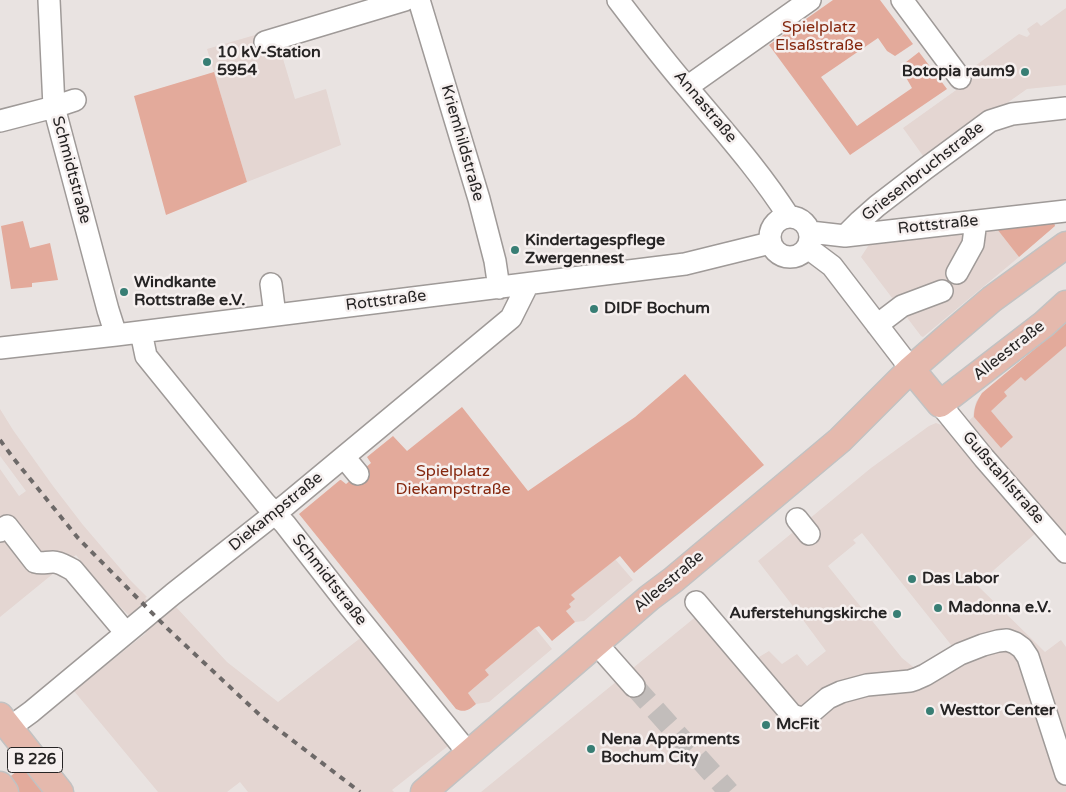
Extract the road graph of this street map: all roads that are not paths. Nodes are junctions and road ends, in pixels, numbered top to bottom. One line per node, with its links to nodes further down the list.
1 (49, 0): 10 (street, Schmidtstraße)
2 (618, 0): 8 (street, Annastraße)
3 (810, 0): 8 (street)
4 (902, 0): 7 (street)
5 (418, 1): 6 (street); 23 (street, Kriemhildstraße)
6 (265, 42)
7 (960, 78)
8 (687, 87): 14 (street, Annastraße)
9 (75, 100): 10 (street)
10 (54, 107): 12 (street); 29 (street, Schmidtstraße)
11 (1066, 108): 16 (street, Griesenbruchstraße)
12 (0, 122)
13 (1066, 211): 15 (street, Rottstraße)
14 (789, 217): 17 (street); 18 (street)
15 (976, 221): 16 (street, Rottstraße); 20 (street)
16 (844, 236): 17 (street, Rottstraße)
17 (809, 240): 18 (street); 27 (street)
18 (770, 243): 22 (street, Rottstraße)
19 (1066, 245): 31 (main road, Alleestraße)
20 (957, 273)
21 (271, 284): 26 (street)
22 (528, 284): 23 (street, Rottstraße); 33 (street, Diekampstraße)
23 (499, 288): 26 (street, Rottstraße)
24 (942, 290): 27 (street)
25 (1066, 304): 32 (main road, Alleestraße)
26 (275, 315): 28 (street, Rottstraße)
27 (877, 325): 31 (street)
28 (141, 332): 29 (street, Rottstraße); 35 (street, Schmidtstraße)
29 (116, 335): 30 (street, Rottstraße)
30 (0, 348)
31 (911, 369): 32 (main road); 40 (main road, Alleestraße)
32 (940, 404): 37 (street, Gußstahlstraße)
33 (344, 457): 34 (street); 35 (street, Diekampstraße)
34 (358, 474)
35 (275, 514): 39 (street, Diekampstraße); 43 (street, Schmidtstraße)
36 (0, 531): 39 (street)
37 (1066, 552)
38 (696, 602): 44 (street)
39 (126, 633): 42 (street, Diekampstraße)
40 (596, 643): 41 (street); 43 (main road, Alleestraße)
41 (634, 686)
42 (3, 726): 47 (main road, B 226)
43 (469, 754): 48 (main road, Alleestraße)
44 (1066, 774)
45 (0, 786): 46 (main road, B 226)
46 (5, 792)
47 (60, 792)
48 (424, 792)

